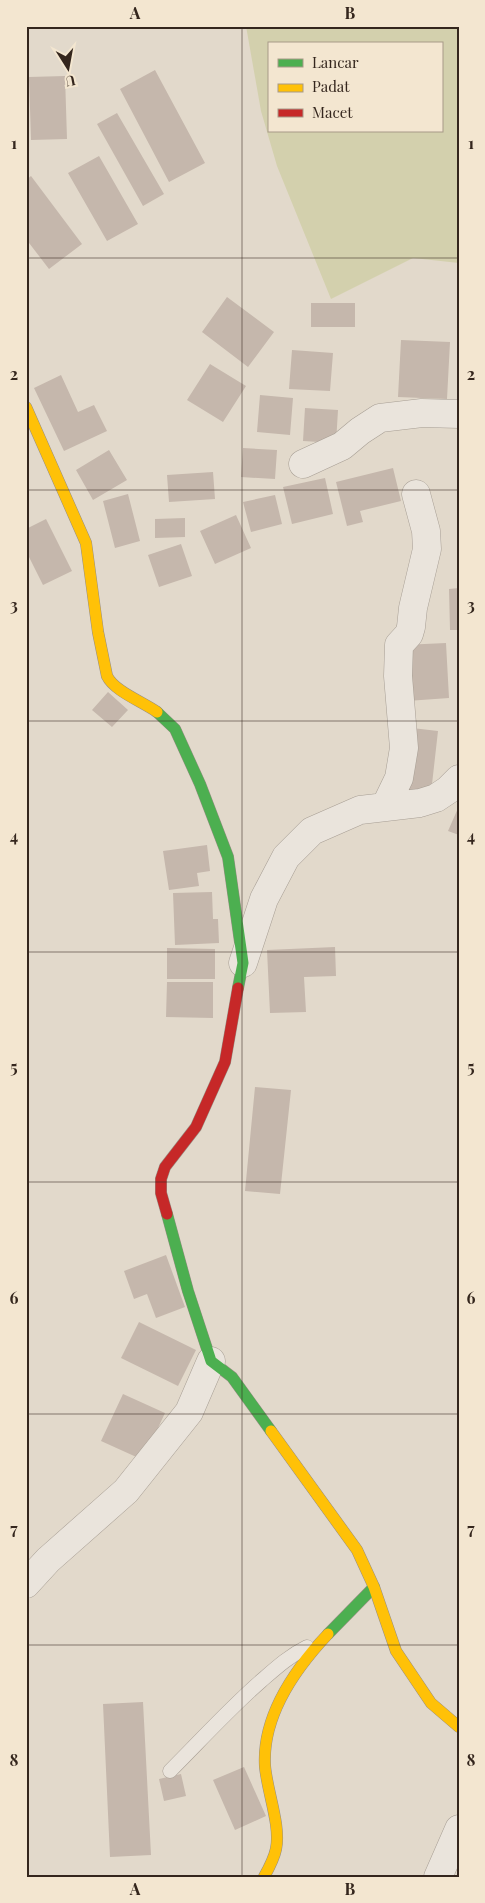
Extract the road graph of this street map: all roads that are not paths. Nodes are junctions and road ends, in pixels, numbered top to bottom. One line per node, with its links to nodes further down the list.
1 (26, 407): 7 (street)
2 (459, 414): 3 (street)
3 (303, 464)
4 (416, 494): 6 (street)
5 (459, 779): 6 (street)
6 (385, 807): 7 (street)
7 (243, 963): 8 (street)
8 (211, 1361): 9 (street); 10 (street)
9 (26, 1584)
10 (374, 1587): 11 (street); 12 (street)
11 (321, 1640): 13 (lane); 15 (street)
12 (459, 1727)
13 (170, 1770)
14 (459, 1829): 16 (street)
15 (264, 1877)
16 (438, 1877)

